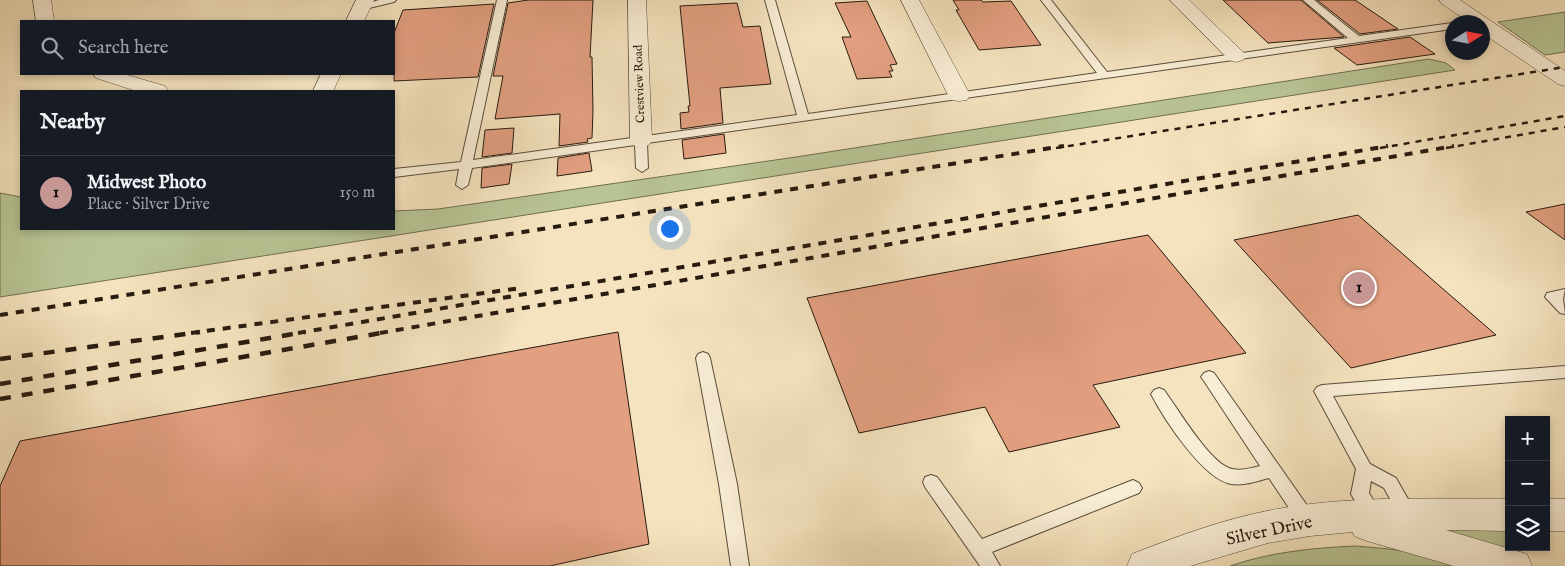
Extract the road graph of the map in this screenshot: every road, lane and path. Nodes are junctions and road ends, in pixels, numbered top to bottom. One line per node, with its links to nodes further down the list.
1 (42, 0): 13 (street)
2 (391, 0): 11 (lane)
3 (502, 0): 27 (lane)
4 (636, 0): 26 (street, Crestview Road)
5 (770, 0): 25 (lane)
6 (910, 0): 24 (street)
7 (1046, 0): 20 (lane)
8 (1179, 0): 17 (street)
9 (1308, 0): 16 (lane)
10 (1448, 0): 12 (street)
11 (360, 10)
12 (1470, 15)
13 (45, 20)
14 (1445, 27): 16 (lane)
15 (1490, 29): 21 (street)
16 (1356, 40): 17 (lane)
17 (1236, 56): 20 (lane)
18 (106, 75): 22 (street)
19 (331, 75): 23 (street)
20 (1104, 75): 24 (lane)
21 (1565, 80)
22 (154, 90)
23 (323, 90)
24 (959, 95): 25 (lane)
25 (804, 117): 26 (lane)
26 (642, 140): 27 (lane); 28 (lane, Crestview Road)
27 (466, 164): 29 (lane); 30 (lane)
28 (642, 168)
29 (395, 173)
30 (462, 185)
31 (1565, 294): 32 (lane)
32 (1565, 310)
33 (702, 358): 48 (lane)
34 (1565, 372): 37 (lane)
35 (1209, 376): 38 (lane)
36 (1159, 394): 38 (lane)
37 (1364, 469): 44 (lane); 45 (lane)
38 (1273, 470): 46 (lane)
39 (931, 482): 47 (lane)
40 (1133, 488): 47 (lane)
41 (1505, 515): 45 (street, Silver Drive)
42 (1550, 515): 43 (street)
43 (1565, 515)
44 (1373, 516): 45 (street, Silver Drive); 46 (street, Silver Drive)
45 (1408, 516)
46 (1322, 518): 50 (street, Silver Drive); 51 (street, Silver Drive)
47 (979, 549): 49 (lane)
48 (740, 566)
49 (991, 566)
50 (1145, 566)
51 (1514, 566)

